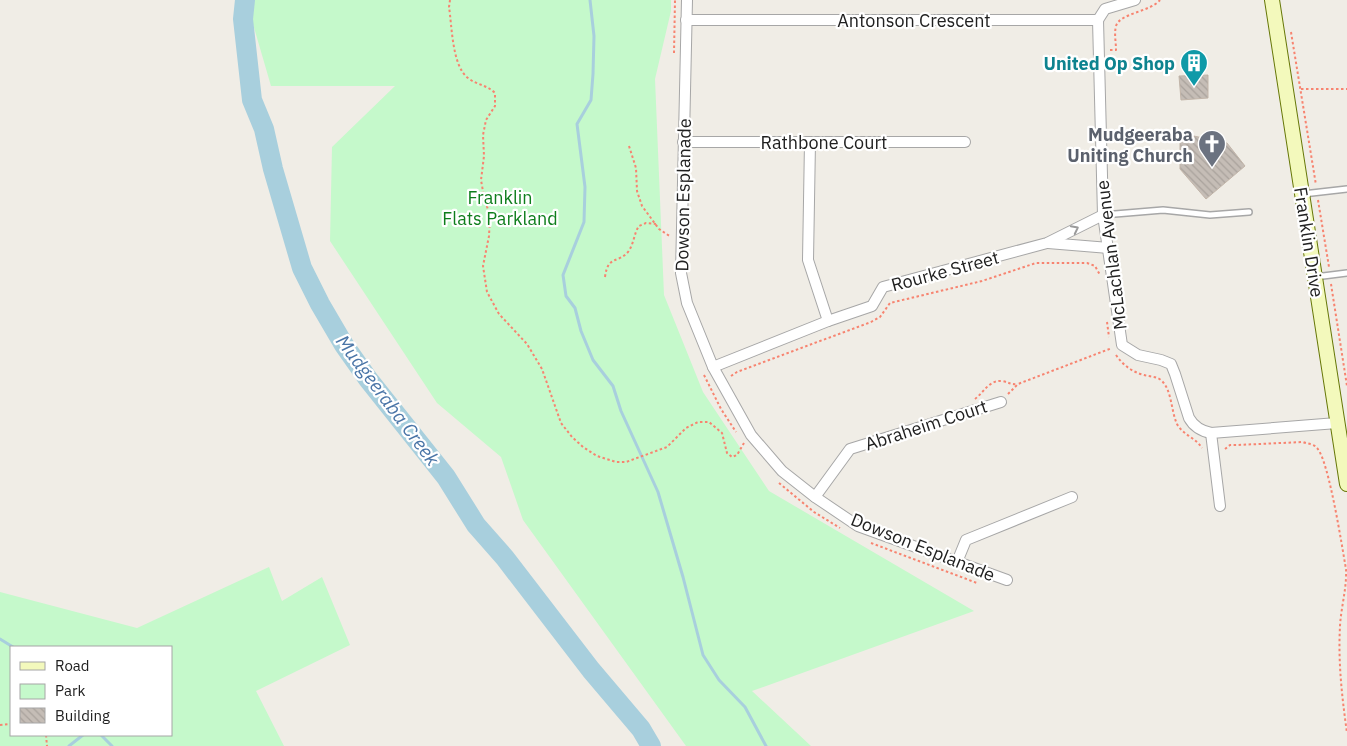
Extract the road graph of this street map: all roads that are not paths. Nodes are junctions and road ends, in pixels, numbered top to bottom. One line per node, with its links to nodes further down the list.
1 (687, 0): 4 (street, Dowson Esplanade)
2 (1135, 0): 5 (street)
3 (1272, 0): 10 (main road, Franklin Drive)
4 (686, 20): 5 (street, Antonson Crescent); 6 (street, Dowson Esplanade)
5 (1098, 20): 12 (street, McLachlan Avenue)
6 (683, 142): 7 (street, Rathbone Court); 18 (street, Dowson Esplanade)
7 (810, 142): 8 (street, Rathbone Court); 17 (street)
8 (965, 142)
9 (1347, 189): 10 (lane)
10 (1302, 194): 16 (main road, Franklin Drive)
11 (1249, 212): 12 (lane)
12 (1103, 215): 13 (street, Rourke Street, one-way to 12); 14 (street, McLachlan Avenue)
13 (1047, 243): 14 (street, Rourke Street); 17 (street, Rourke Street)
14 (1109, 248): 21 (street, McLachlan Avenue)
15 (1347, 273): 16 (lane)
16 (1315, 277): 20 (main road, Franklin Drive)
17 (828, 321): 18 (street, Rourke Street)
18 (713, 367): 23 (street, Dowson Esplanade)
19 (1001, 402): 23 (street, Abraheim Court)
20 (1342, 423): 21 (street); 22 (main road, Franklin Drive)
21 (1210, 433): 25 (street)
22 (1347, 484)
23 (815, 497): 26 (street, Dowson Esplanade)
24 (1072, 497): 26 (street)
25 (1220, 506)
26 (957, 562): 27 (street, Dowson Esplanade)
27 (1007, 580)

